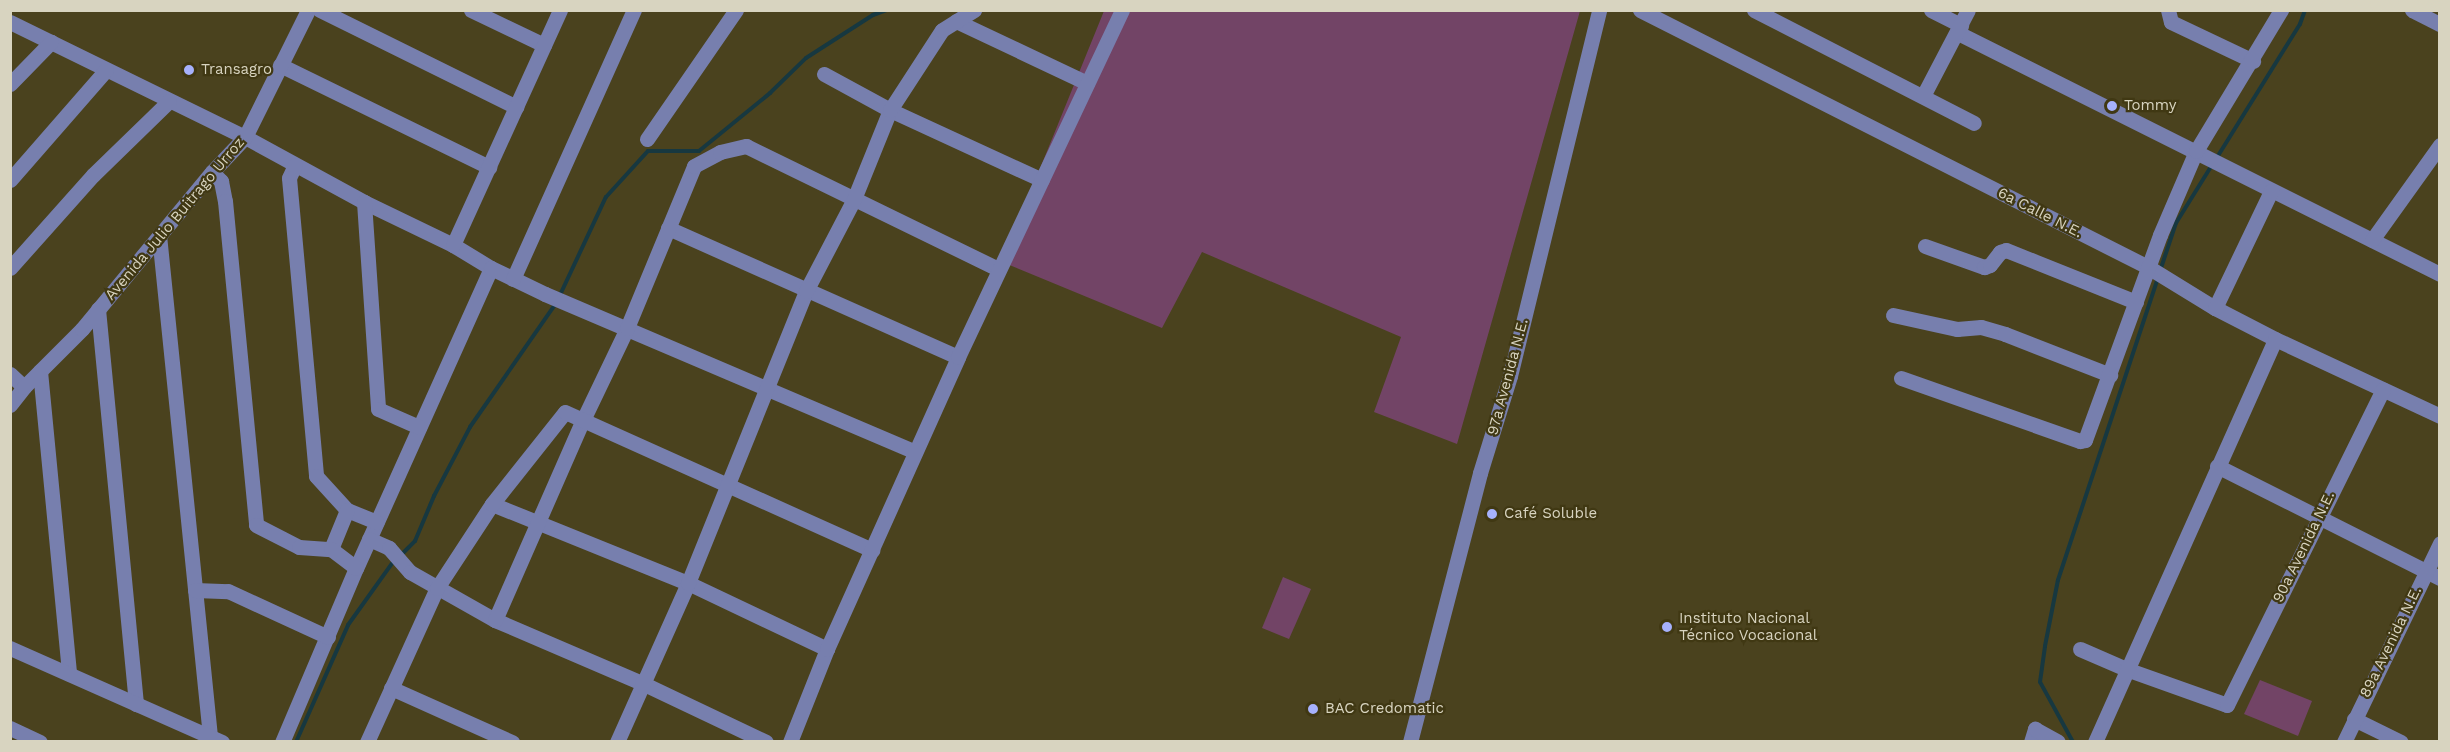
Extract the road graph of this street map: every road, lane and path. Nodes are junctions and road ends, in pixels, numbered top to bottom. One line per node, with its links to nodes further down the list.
1 (308, 10): 24 (street, Avenida Julio Buitrago Urroz)
2 (320, 10): 31 (street)
3 (471, 10): 22 (street)
4 (560, 10): 22 (street)
5 (634, 10): 56 (street)
6 (736, 10): 35 (street)
7 (974, 10): 17 (street)
8 (1122, 10): 28 (street)
9 (1599, 10): 114 (street, 97a Avenida N.E.)
10 (1640, 10): 51 (street, 6a Calle N.E.)
11 (1754, 10): 29 (street)
12 (1931, 10): 20 (street)
13 (1968, 10): 20 (street)
14 (2282, 10): 23 (street)
15 (2412, 10): 19 (street)
16 (2168, 13): 23 (street)
17 (956, 21): 28 (street); 32 (street)
18 (10, 22): 21 (street)
19 (2439, 24)
20 (1960, 29): 29 (street); 37 (street)
21 (51, 42): 25 (street); 27 (street)
22 (544, 45): 31 (street)
23 (2253, 61): 37 (street)
24 (280, 66): 34 (street, Avenida Julio Buitrago Urroz); 39 (street)
25 (106, 70): 30 (street); 41 (street)
26 (824, 74): 32 (street)
27 (10, 84)
28 (1087, 84): 42 (street)
29 (1923, 96): 33 (street)
30 (169, 101): 34 (street); 52 (street)
31 (516, 107): 39 (street)
32 (890, 110): 42 (street); 44 (street)
33 (1974, 123)
34 (245, 137): 38 (street); 40 (street, Avenida Julio Buitrago Urroz)
35 (647, 139)
36 (2439, 145): 48 (street)
37 (2202, 155): 43 (street); 51 (street)
38 (295, 165): 45 (street); 80 (street)
39 (489, 167): 49 (street)
40 (212, 172): 47 (street, Avenida Julio Buitrago Urroz); 86 (street)
41 (10, 180)
42 (1041, 180): 54 (street)
43 (2271, 191): 48 (street); 59 (street)
44 (854, 199): 46 (street); 54 (street); 57 (street)
45 (364, 202): 49 (street); 75 (street)
46 (668, 228): 57 (street); 62 (street)
47 (159, 235): 60 (street, Avenida Julio Buitrago Urroz); 93 (street)
48 (2372, 240): 55 (street)
49 (453, 245): 53 (street)
50 (1925, 246): 58 (street)
51 (2148, 267): 58 (street); 59 (street, 6a Calle N.E.)
52 (10, 268)
53 (491, 268): 56 (street); 75 (street)
54 (998, 268): 64 (street)
55 (2439, 274)
56 (513, 279): 62 (street)
57 (806, 291): 64 (street); 70 (street)
58 (2136, 302): 67 (street)
59 (2215, 308): 63 (street, 6a Calle N.E.)
60 (98, 309): 65 (street, Avenida Julio Buitrago Urroz); 103 (street)
61 (1893, 315): 67 (street)
62 (627, 328): 70 (street); 74 (street)
63 (2275, 339): 71 (street, 6a Calle N.E.); 77 (street)
64 (958, 357): 76 (street)
65 (40, 371): 69 (street, Avenida Julio Buitrago Urroz); 100 (street)
66 (10, 374): 69 (street)
67 (2110, 375): 68 (street)
68 (1901, 378)
69 (24, 387): 72 (street, Avenida Julio Buitrago Urroz)
70 (767, 388): 76 (street); 78 (street)
71 (2383, 390): 73 (street, 6a Calle N.E.); 81 (street, 90a Avenida N.E.)
72 (10, 405)
73 (2439, 416)
74 (583, 420): 78 (street); 79 (street); 83 (street)
75 (419, 427): 82 (street)
76 (915, 452): 87 (street)
77 (2217, 466): 81 (street); 99 (street)
78 (726, 485): 87 (street); 91 (street)
79 (492, 504): 83 (street); 92 (street)
80 (347, 510): 82 (street); 86 (street)
81 (2319, 516): 89 (street); 99 (street, 90a Avenida N.E.)
82 (377, 522): 84 (street)
83 (538, 523): 91 (street); 94 (street)
84 (369, 539): 88 (street); 92 (street)
85 (2439, 543): 89 (street, 89a Avenida N.E.)
86 (331, 549): 88 (street)
87 (872, 550): 97 (street)
88 (356, 568): 95 (street)
89 (2425, 570): 90 (street); 104 (street, 89a Avenida N.E.)
90 (2439, 578)
91 (688, 584): 97 (street); 101 (street)
92 (437, 588): 94 (street); 102 (street)
93 (195, 590): 95 (street); 106 (street)
94 (495, 620): 101 (street)
95 (328, 638): 108 (street)
96 (10, 648): 100 (street)
97 (827, 649): 113 (street)
98 (2080, 649): 99 (street)
99 (2126, 669): 117 (street)
100 (69, 674): 103 (street)
101 (642, 683): 111 (street); 112 (street)
102 (391, 688): 109 (street); 110 (street)
103 (136, 704): 106 (street)
104 (2354, 719): 118 (street, 89a Avenida N.E.); 119 (street)
105 (10, 728): 107 (street)
106 (216, 739)
107 (40, 741)
108 (282, 741)
109 (367, 741)
110 (512, 741)
111 (617, 741)
112 (766, 741)
113 (789, 741)
114 (1410, 741)
115 (2031, 741): 116 (street)
116 (2058, 741)
117 (2095, 741)
118 (2344, 741)
119 (2401, 741)

